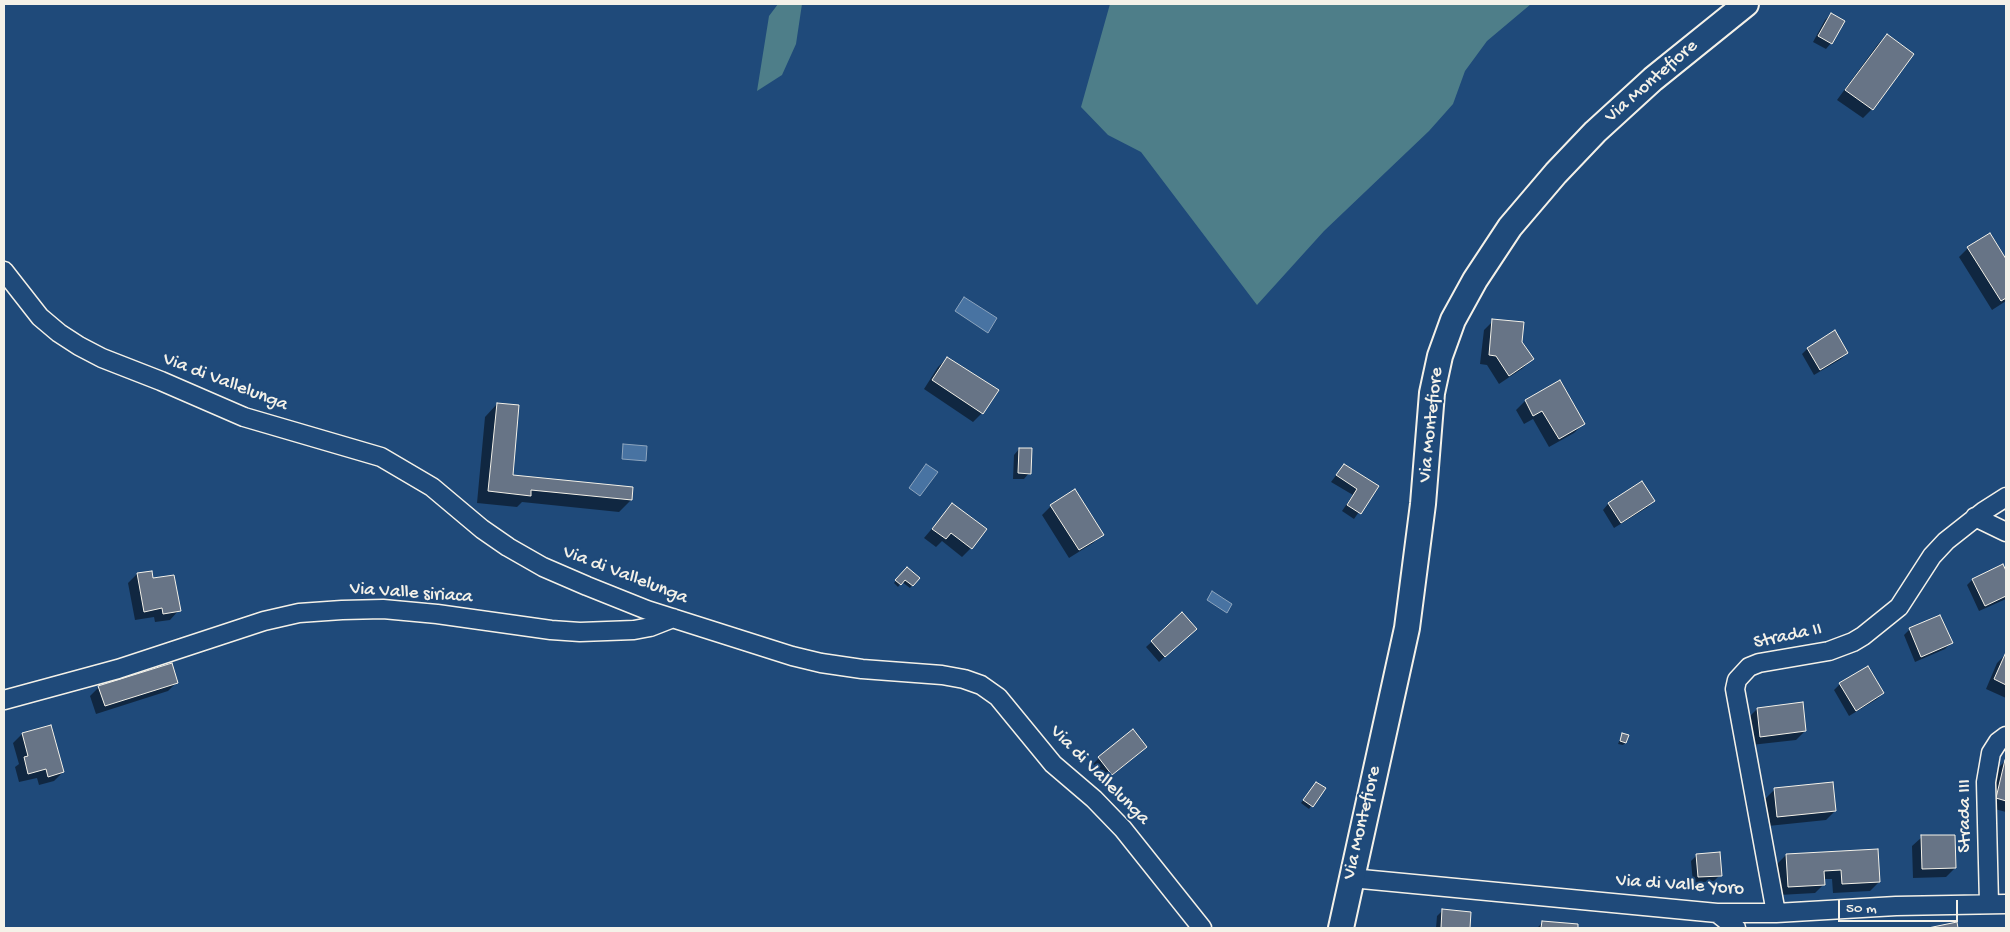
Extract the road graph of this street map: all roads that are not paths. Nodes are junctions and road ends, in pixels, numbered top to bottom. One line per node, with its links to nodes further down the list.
1 (1746, 4): 9 (main road, Via Montefiore)
2 (4, 271): 6 (street, Via di Vallelunga)
3 (2006, 497): 4 (street, Strada II)
4 (1975, 518): 5 (street); 12 (street, Strada II)
5 (2006, 532)
6 (673, 618): 7 (street, Via Valle siriaca); 13 (street, Via di Vallelunga)
7 (4, 700)
8 (2006, 736): 10 (street, Strada III)
9 (1351, 878): 11 (street, Via di Valle Yoro); 14 (main road, Via Montefiore)
10 (1998, 904): 12 (street, Via di Valle Yoro)
11 (1717, 913): 12 (street, Via di Valle Yoro); 15 (street)
12 (1776, 913)
13 (1202, 928)
14 (1341, 928)
15 (1736, 928)

